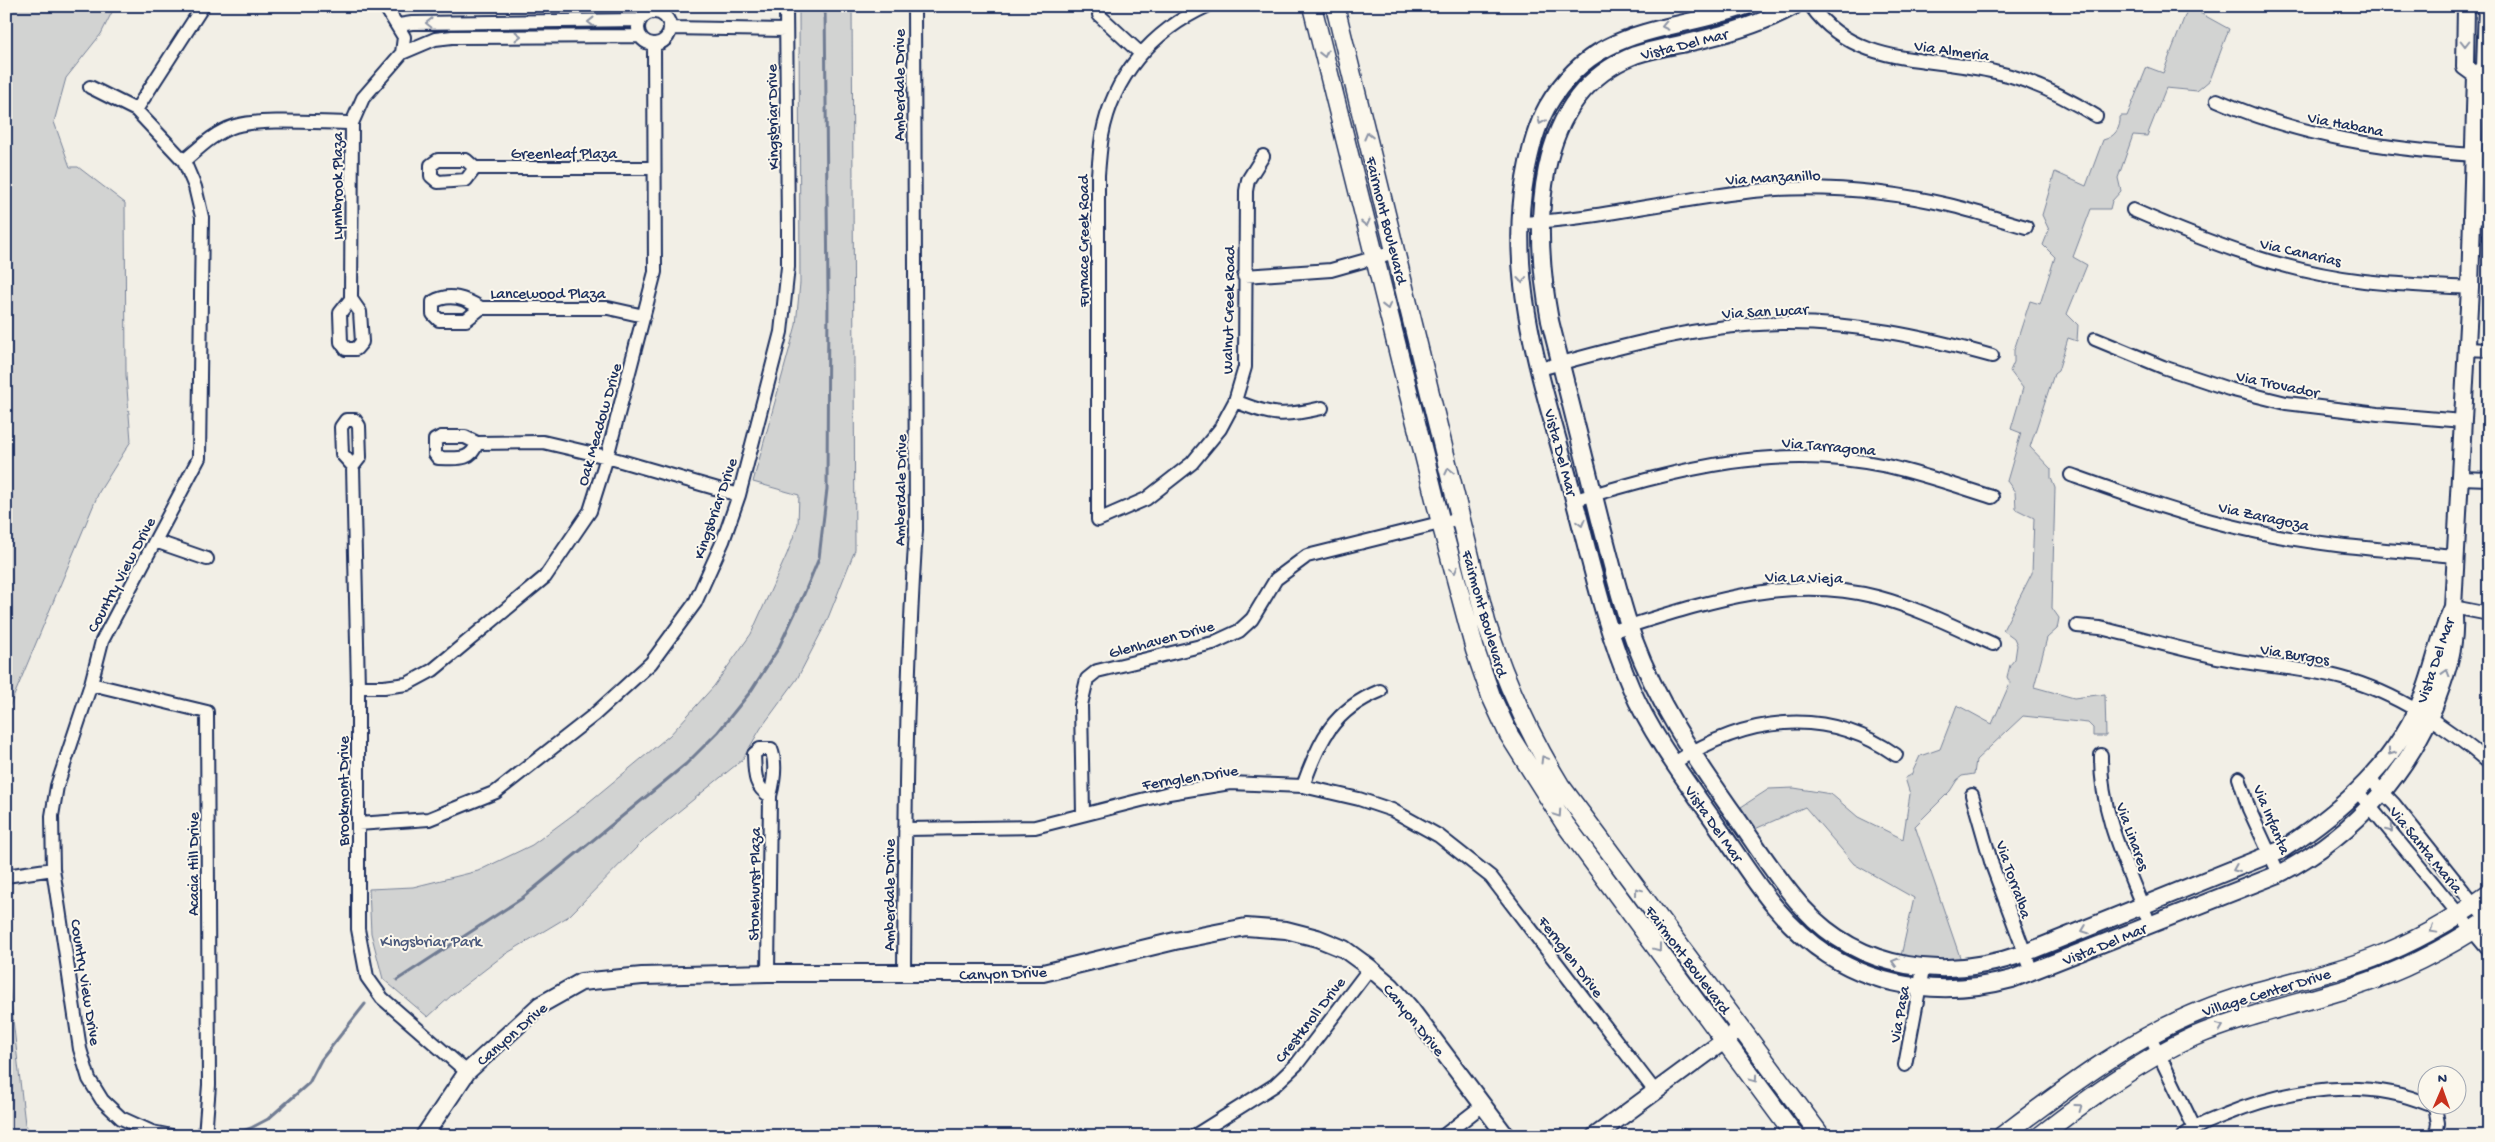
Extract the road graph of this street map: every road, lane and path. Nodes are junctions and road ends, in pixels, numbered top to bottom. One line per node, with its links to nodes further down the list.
1 (203, 6): 29 (street)
2 (386, 6): 17 (street)
3 (786, 6): 20 (street, Kingsbriar Drive)
4 (914, 6): 99 (street, Amberdale Drive)
5 (1207, 6): 25 (street, Furnace Creek Road)
6 (1312, 6): 43 (main road, Fairmont Boulevard, one-way to 43)
7 (1335, 6): 42 (main road, Fairmont Boulevard, one-way to 7)
8 (1746, 6): 40 (street, Vista Del Mar, one-way to 40)
9 (1794, 6): 39 (street, Vista Del Mar)
10 (1811, 6): 30 (street, Via Almeria)
11 (2466, 6): 26 (street, Vista Del Mar, one-way to 26)
12 (2487, 6): 26 (street, Vista Del Mar)
13 (654, 9): 15 (street); 18 (street)
14 (1100, 15): 25 (street)
15 (640, 20): 16 (street, one-way to 16); 22 (street)
16 (562, 22): 19 (street); 21 (street)
17 (399, 25): 19 (street, one-way to 17); 24 (street)
18 (670, 28): 20 (street); 23 (street)
19 (484, 29): 21 (street, one-way to 21); 24 (street)
20 (786, 30): 65 (street, Kingsbriar Drive)
21 (562, 36): 22 (street)
22 (640, 36): 23 (street)
23 (654, 44): 36 (street, Oak Meadow Drive)
24 (402, 53): 31 (street, Lynnbrook Plaza)
25 (1140, 53): 69 (street, Furnace Creek Road)
26 (2480, 80): 32 (street, Vista Del Mar)
27 (90, 87): 29 (street, Country View Drive)
28 (2217, 100): 32 (street, Via Habana)
29 (136, 110): 34 (street, Country View Drive)
30 (2096, 116)
31 (352, 123): 34 (street); 46 (street, Lynnbrook Plaza)
32 (2475, 155): 38 (street, Vista Del Mar)
33 (1264, 156): 44 (street, Walnut Creek Road)
34 (184, 161): 71 (street, Country View Drive)
35 (475, 168): 36 (street, Greenleaf Plaza)
36 (653, 168): 48 (street, Oak Meadow Drive)
37 (2133, 210): 45 (street, Via Canarias)
38 (2481, 218): 45 (street, Vista Del Mar)
39 (1540, 222): 40 (street, Via Manzanillo); 41 (street, Via Manzanillo); 53 (street, Vista Del Mar)
40 (1519, 223): 54 (street, Vista Del Mar, one-way to 54)
41 (2026, 228)
42 (1395, 252): 43 (street); 68 (main road, Fairmont Boulevard, one-way to 42)
43 (1375, 259): 44 (street); 70 (main road, Fairmont Boulevard, one-way to 70)
44 (1244, 276): 55 (street, Walnut Creek Road)
45 (2470, 288): 50 (street, Vista Del Mar)
46 (351, 299)
47 (481, 308): 48 (street, Lancewood Plaza)
48 (644, 316): 59 (street, Oak Meadow Drive)
49 (2095, 339): 57 (street, Via Trovador)
50 (2467, 349): 51 (street); 57 (street, Vista Del Mar)
51 (2489, 350)
52 (1992, 356): 53 (street, Via San Lucar)
53 (1560, 363): 54 (street, Via San Lucar); 64 (street, Vista Del Mar)
54 (1540, 369): 67 (street, Vista Del Mar)
55 (1235, 402): 56 (street); 69 (street, Walnut Creek Road)
56 (1322, 408)
57 (2463, 421): 62 (street, Vista Del Mar)
58 (477, 443): 59 (street)
59 (607, 457): 65 (street); 81 (street, Oak Meadow Drive)
60 (352, 466): 81 (street, Brookmont Drive)
61 (2072, 475): 72 (street, Via Zaragoza)
62 (2461, 478): 63 (street); 72 (street, Vista Del Mar)
63 (2489, 479)
64 (1594, 494): 66 (street, Via Tarragona); 67 (street, Via Tarragona); 76 (street, Vista Del Mar)
65 (739, 495): 98 (street, Kingsbriar Drive)
66 (1992, 497)
67 (1574, 500): 78 (street, Vista Del Mar, one-way to 78)
68 (1460, 518): 70 (street, Glenhaven Drive); 117 (main road, Fairmont Boulevard, one-way to 68)
69 (1098, 520)
70 (1441, 523): 97 (street, Glenhaven Drive); 119 (main road, Fairmont Boulevard, one-way to 119)
71 (155, 541): 73 (street); 80 (street, Country View Drive)
72 (2456, 556): 74 (street, Vista Del Mar)
73 (207, 559)
74 (2453, 606): 75 (street); 83 (street, Vista Del Mar)
75 (2489, 614)
76 (1629, 626): 78 (street, Via La Vieja); 79 (street, Via La Vieja); 84 (street, Vista Del Mar)
77 (2077, 626): 83 (street, Via Burgos)
78 (1610, 632): 87 (street, Vista Del Mar)
79 (1993, 644)
80 (91, 684): 101 (street, Country View Drive); 129 (street, Acacia Hill Drive)
81 (358, 687): 98 (street, Brookmont Drive)
82 (1380, 691): 91 (street)
83 (2423, 715): 88 (street, Via Burgos); 90 (street, Vista Del Mar, one-way to 90); 93 (street, Vista Del Mar)
84 (1691, 752): 85 (street); 87 (street); 112 (street, Vista Del Mar, one-way to 84)
85 (1896, 755)
86 (2101, 755): 105 (street, Via Linares)
87 (1674, 763): 116 (street, Vista Del Mar)
88 (2489, 763)
89 (2238, 778): 100 (street, Via Infanta)
90 (2370, 779): 92 (street, Vista Del Mar); 93 (street, Via Santa Maria)
91 (1303, 786): 97 (street, Fernglen Drive); 123 (street, Fernglen Drive)
92 (2358, 792): 96 (street, Via Santa Maria); 100 (street, Vista Del Mar)
93 (2384, 792): 96 (street, Vista Del Mar); 104 (street, Via Santa Maria)
94 (1972, 795): 110 (street, Via Torralba)
95 (770, 796): 114 (street, Stonehurst Plaza)
96 (2371, 806): 102 (street, Vista Del Mar); 106 (street, Via Santa Maria, one-way to 106)
97 (1083, 814): 99 (street, Fernglen Drive)
98 (358, 824): 122 (street, Brookmont Drive)
99 (904, 829): 115 (street, Amberdale Drive)
100 (2270, 855): 102 (street, Via Infanta); 105 (street, Vista Del Mar, one-way to 105)
101 (53, 869): 103 (street); 128 (street, Country View Drive)
102 (2279, 874): 107 (street, Vista Del Mar)
103 (6, 876)
104 (2482, 899): 106 (main road, Village Center Drive); 108 (street, Via Santa Maria)
105 (2143, 907): 107 (street, Via Linares); 110 (street, Vista Del Mar, one-way to 110)
106 (2460, 915): 108 (street, Via Santa Maria); 118 (main road, Village Center Drive, one-way to 118)
107 (2150, 924): 113 (street, Vista Del Mar)
108 (2484, 924): 109 (street, Via Santa Maria); 120 (main road, Village Center Drive, one-way to 108)
109 (2489, 951)
110 (2024, 953): 112 (street, Vista Del Mar); 113 (street, Via Torralba)
111 (1370, 968): 115 (street, Canyon Drive); 125 (street, Canyon Drive); 131 (street, Crestknoll Drive)
112 (1922, 969): 116 (street, Via Pasa)
113 (2032, 972): 116 (street, Vista Del Mar)
114 (768, 973): 115 (street, Canyon Drive); 122 (street, Canyon Drive)
115 (904, 974)
116 (1919, 987): 121 (street, Via Pasa)
117 (1740, 1029): 119 (street); 136 (main road, Fairmont Boulevard)
118 (2149, 1034): 120 (street); 137 (main road, Village Center Drive)
119 (1725, 1039): 123 (street); 135 (main road, Fairmont Boulevard, one-way to 135)
120 (2159, 1054): 127 (street); 138 (main road, Village Center Drive, one-way to 120)
121 (1905, 1065)
122 (467, 1072): 130 (street, Canyon Drive)
123 (1654, 1090): 134 (street)
124 (2418, 1100): 127 (street)
125 (1483, 1105): 132 (street); 133 (street, Canyon Drive)
126 (2434, 1114): 140 (street)
127 (2194, 1127): 139 (street)
128 (172, 1136)
129 (205, 1136)
130 (424, 1136)
131 (1194, 1136)
132 (1443, 1136)
133 (1506, 1136)
134 (1595, 1136)
135 (1795, 1136)
136 (1821, 1136)
137 (2002, 1136)
138 (2040, 1136)
139 (2183, 1136)
140 (2436, 1136)

